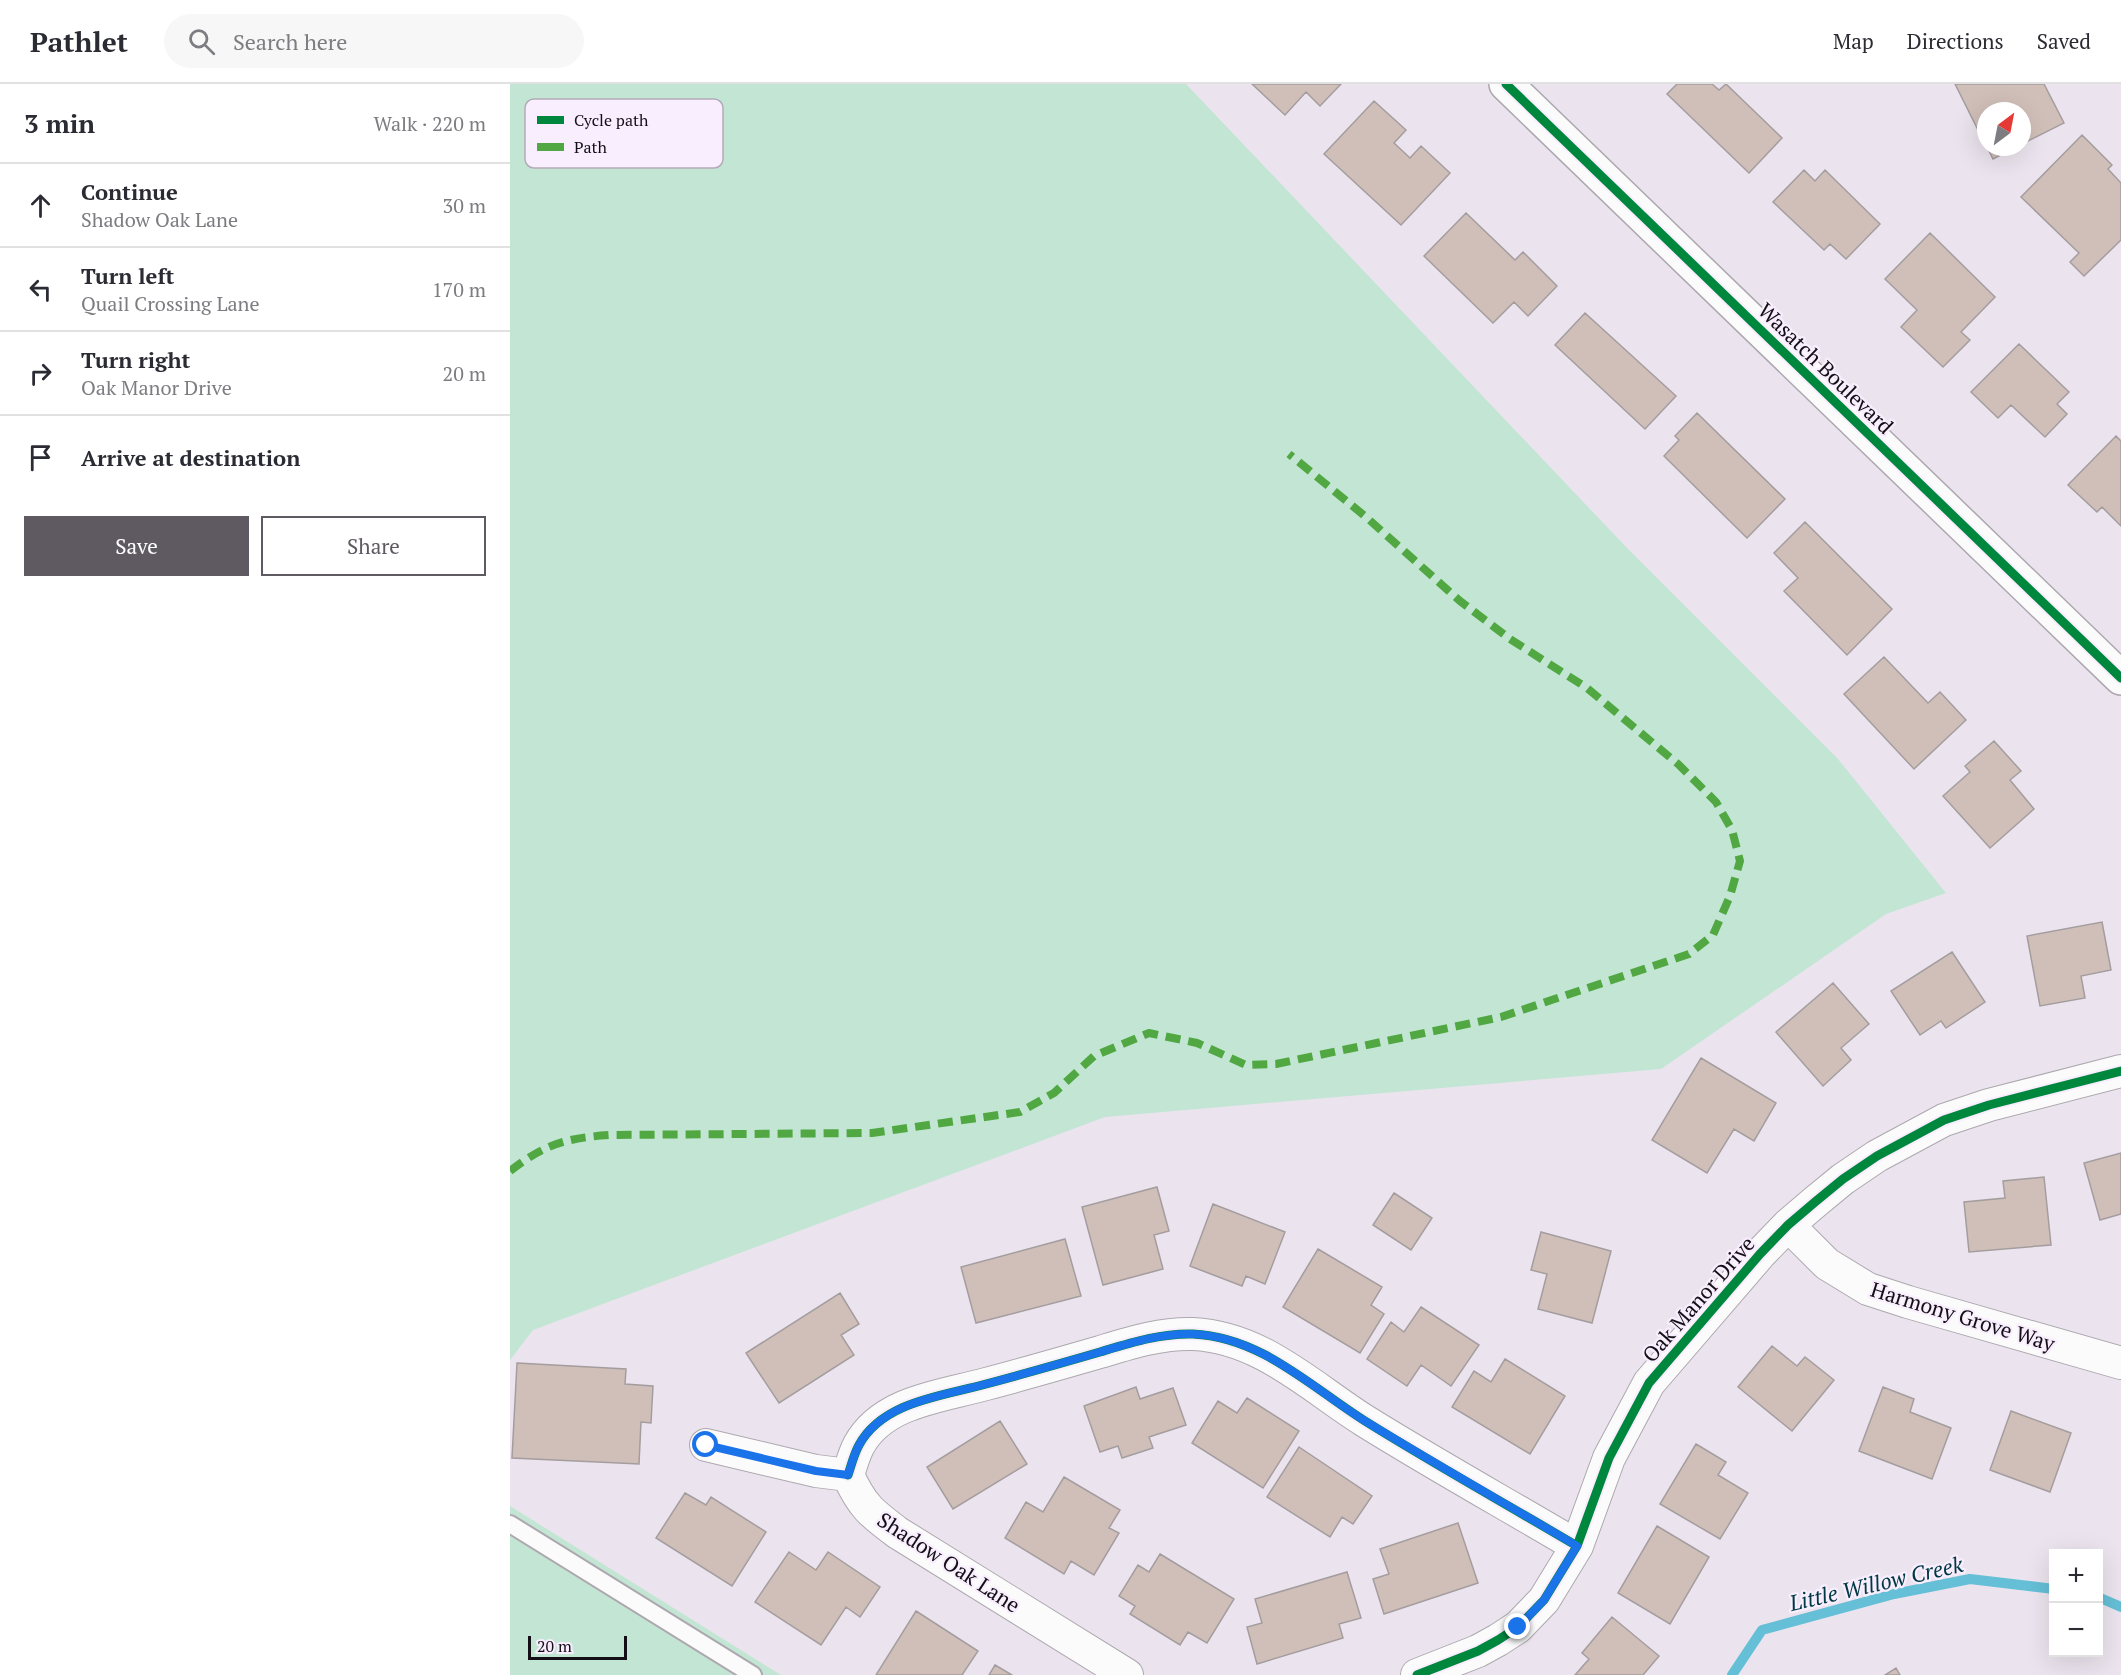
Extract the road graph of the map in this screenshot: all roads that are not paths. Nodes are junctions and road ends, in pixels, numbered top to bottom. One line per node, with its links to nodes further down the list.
1 (1506, 84): 2 (main road, Wasatch Boulevard)
2 (2121, 678)
3 (2121, 1071): 4 (street, Oak Manor Drive)
4 (1788, 1225): 5 (street, Harmony Grove Way); 9 (street, Oak Manor Drive)
5 (2121, 1363)
6 (706, 1445): 7 (street)
7 (848, 1475): 9 (street); 11 (street, Shadow Oak Lane)
8 (510, 1524): 10 (lane)
9 (1577, 1546): 12 (street, Oak Manor Drive)
10 (753, 1675)
11 (1127, 1675)
12 (1417, 1675)

